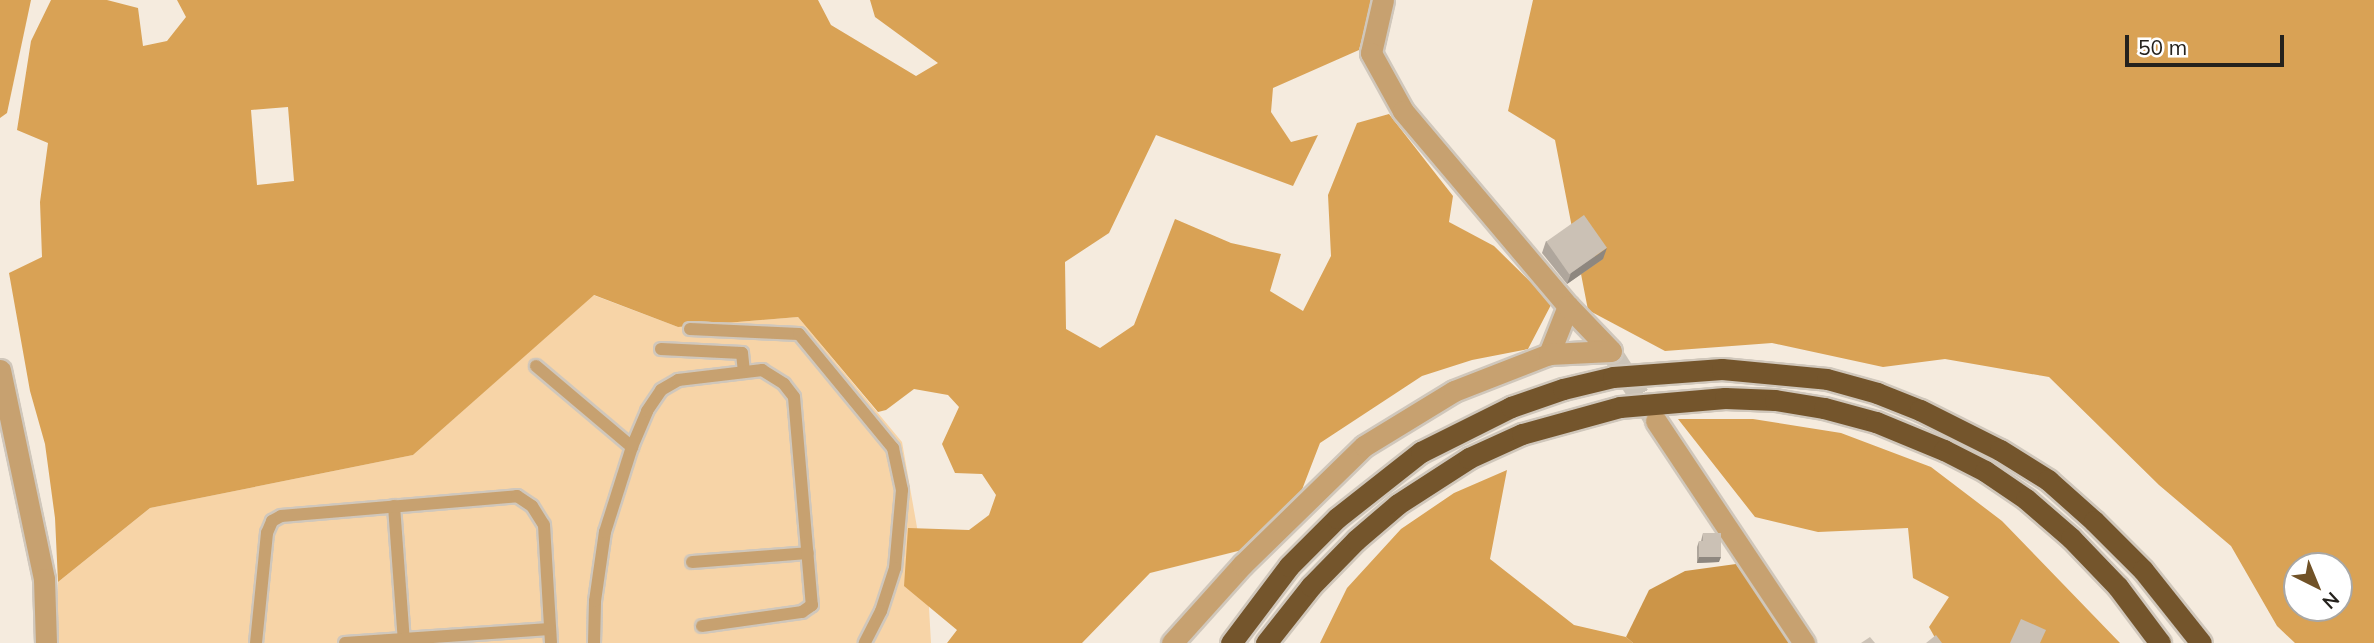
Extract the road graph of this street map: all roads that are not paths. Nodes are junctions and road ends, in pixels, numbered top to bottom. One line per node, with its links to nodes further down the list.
1 (1383, 0): 2 (street)
2 (1568, 306): 5 (street); 5 (street)
3 (690, 329): 22 (lane)
4 (661, 349): 8 (lane)
5 (1549, 354): 23 (street)
6 (536, 366): 10 (lane)
7 (0, 370): 17 (street)
8 (744, 372): 10 (lane); 12 (lane)
9 (1656, 421): 26 (street)
10 (632, 447): 21 (lane)
11 (394, 506): 15 (lane); 16 (lane); 18 (lane)
12 (808, 553): 13 (lane); 14 (lane)
13 (692, 562)
14 (702, 626)
15 (550, 629): 16 (lane); 20 (lane)
16 (404, 640): 19 (lane)
17 (46, 643)
18 (256, 643)
19 (345, 643)
20 (551, 643)
21 (594, 643)
22 (865, 643)
23 (1172, 643)
24 (1231, 643): 28 (highway)
25 (1266, 643): 27 (highway)
26 (1804, 643)
27 (2161, 643)
28 (2202, 643)

